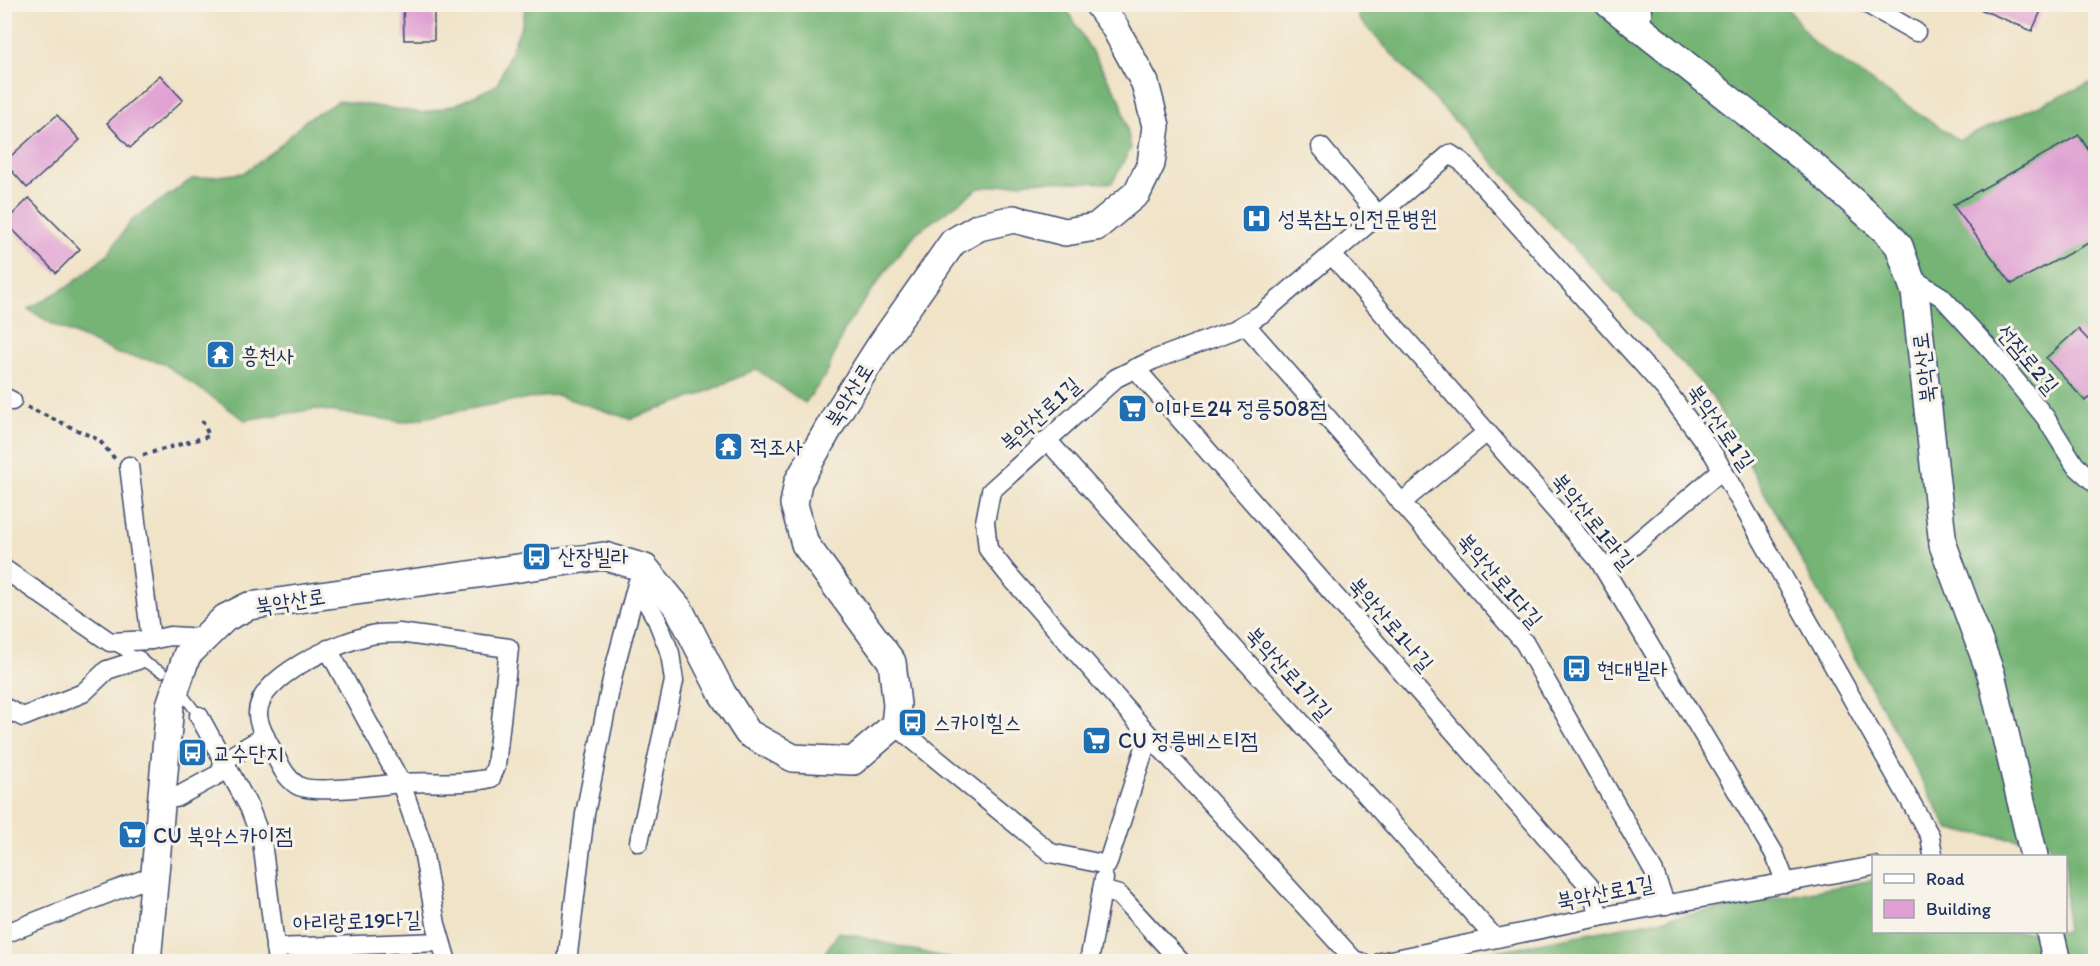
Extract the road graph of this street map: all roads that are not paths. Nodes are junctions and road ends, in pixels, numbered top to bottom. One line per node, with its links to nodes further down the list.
1 (1098, 4): 30 (street, 북악산로)
2 (1609, 4): 4 (street, 북악산로)
3 (1867, 4): 5 (street)
4 (1640, 17): 9 (street, 북악산로)
5 (1916, 32)
6 (1321, 147): 7 (street)
7 (1378, 215): 8 (street, 북악산로1길); 15 (street, 북악산로1길)
8 (1332, 255): 10 (street, 북악산로1길); 12 (street, 북악산로1라길)
9 (1910, 278): 16 (street, 선잠로2길); 38 (street, 북악산로)
10 (1245, 324): 11 (street, 북악산로1길); 17 (street, 북악산로1다길)
11 (1136, 368): 13 (street, 북악산로1길); 45 (street, 북악산로1나길)
12 (1487, 432): 17 (street); 19 (street, 북악산로1라길)
13 (1047, 441): 31 (street, 북악산로1길); 48 (street, 북악산로1가길)
14 (129, 461): 22 (street)
15 (1723, 469): 19 (street); 37 (street, 북악산로1길)
16 (2096, 484)
17 (1401, 503): 44 (street, 북악산로1다길)
18 (4, 569): 23 (street)
19 (1605, 570): 42 (street, 북악산로1라길)
20 (640, 580): 21 (street, 북악산로); 30 (street); 36 (street); 53 (street)
21 (204, 638): 22 (street); 35 (street, 북악산로)
22 (151, 640): 23 (street)
23 (110, 642): 25 (lane)
24 (328, 649): 32 (street); 34 (street, 아리랑로19다길); 34 (street)
25 (138, 660): 26 (lane); 28 (street)
26 (162, 672)
27 (184, 696): 29 (lane)
28 (4, 707)
29 (199, 716): 33 (street)
30 (895, 725): 39 (street)
31 (1149, 735): 39 (street); 56 (street, 북악산로1길)
32 (265, 736): 33 (street); 34 (street)
33 (223, 761): 35 (street); 50 (street)
34 (401, 783): 49 (street, 아리랑로19다길)
35 (162, 798): 41 (street, 북악산로)
36 (639, 842)
37 (1936, 855)
38 (2034, 855)
39 (1107, 865): 43 (street)
40 (1872, 866): 42 (street, 북악산로1길)
41 (155, 875): 46 (street); 51 (street, 북악산로)
42 (1786, 883): 44 (street, 북악산로1길)
43 (1102, 890): 54 (street); 55 (street)
44 (1666, 905): 45 (street, 북악산로1길)
45 (1599, 916): 48 (street, 북악산로1길)
46 (4, 933)
47 (2050, 933): 58 (street)
48 (1495, 938): 57 (street, 북악산로1길)
49 (441, 942): 50 (street, 아리랑로19다길); 52 (street, 아리랑로19다길)
50 (276, 955)
51 (147, 962)
52 (447, 962)
53 (567, 962)
54 (1089, 962)
55 (1181, 962)
56 (1361, 962)
57 (1381, 962)
58 (2057, 962)

